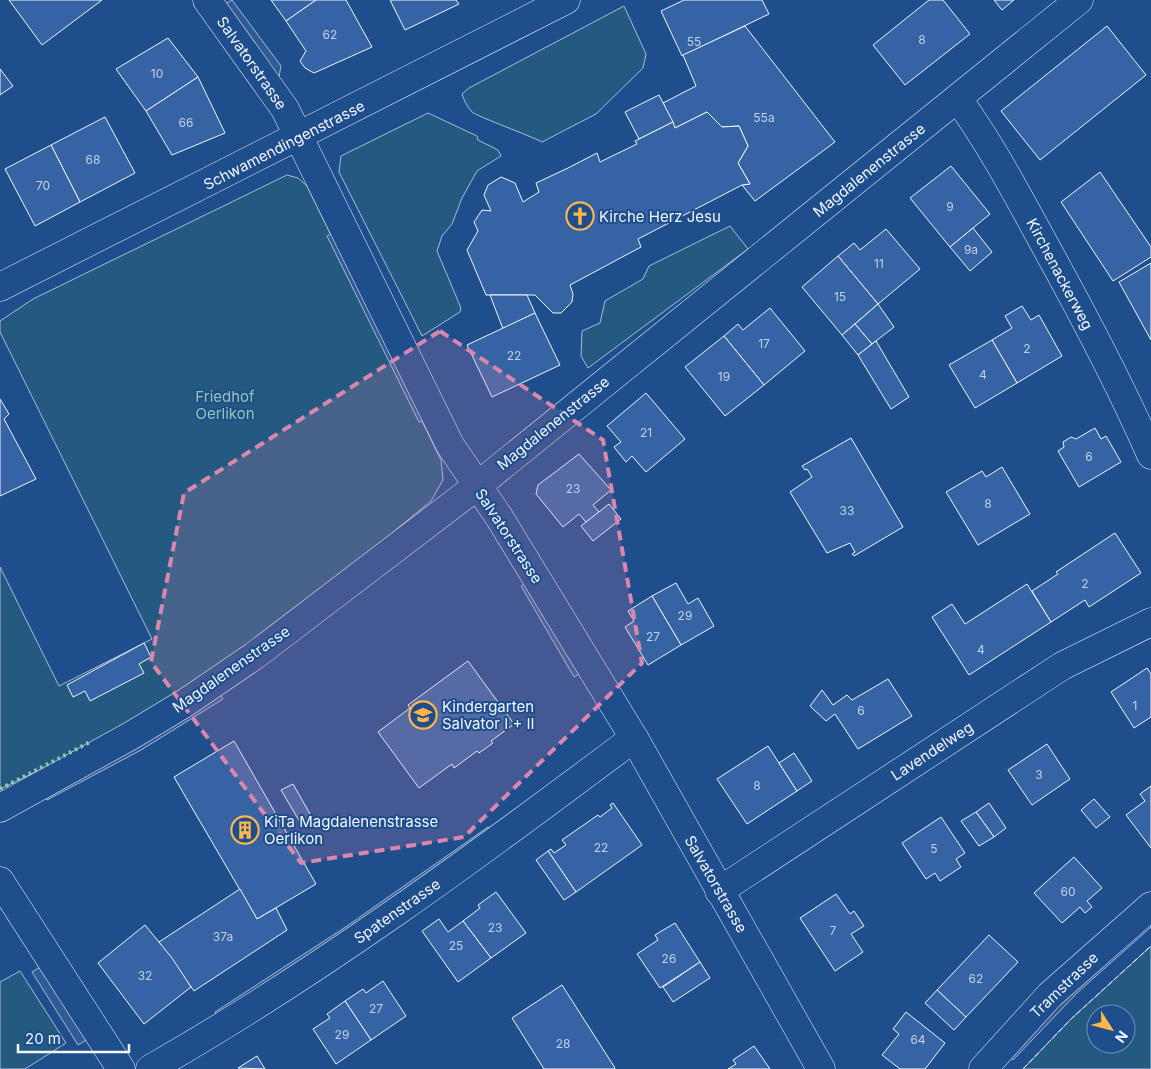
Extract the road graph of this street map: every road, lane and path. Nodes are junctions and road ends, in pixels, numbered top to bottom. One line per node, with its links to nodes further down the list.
1 (207, 0): 5 (street, Salvatorstrasse)
2 (566, 0): 5 (street, Schwamendingenstrasse)
3 (1079, 0): 4 (street, Magdalenenstrasse)
4 (958, 99): 7 (street, Kirchenackerweg); 8 (street, Magdalenenstrasse)
5 (298, 137): 6 (street, Schwamendingenstrasse); 8 (street, Salvatorstrasse)
6 (0, 287)
7 (1151, 455)
8 (477, 486): 10 (street, Salvatorstrasse); 11 (street, Magdalenenstrasse)
9 (1151, 622): 13 (street, Lavendelweg)
10 (634, 738): 13 (street, Salvatorstrasse); 16 (street, Spatenstrasse)
11 (0, 808)
12 (0, 881): 15 (street)
13 (719, 891): 17 (street, Salvatorstrasse)
14 (1151, 906): 18 (street, Tramstrasse)
15 (120, 1069)
16 (150, 1069)
17 (821, 1069)
18 (983, 1069)

